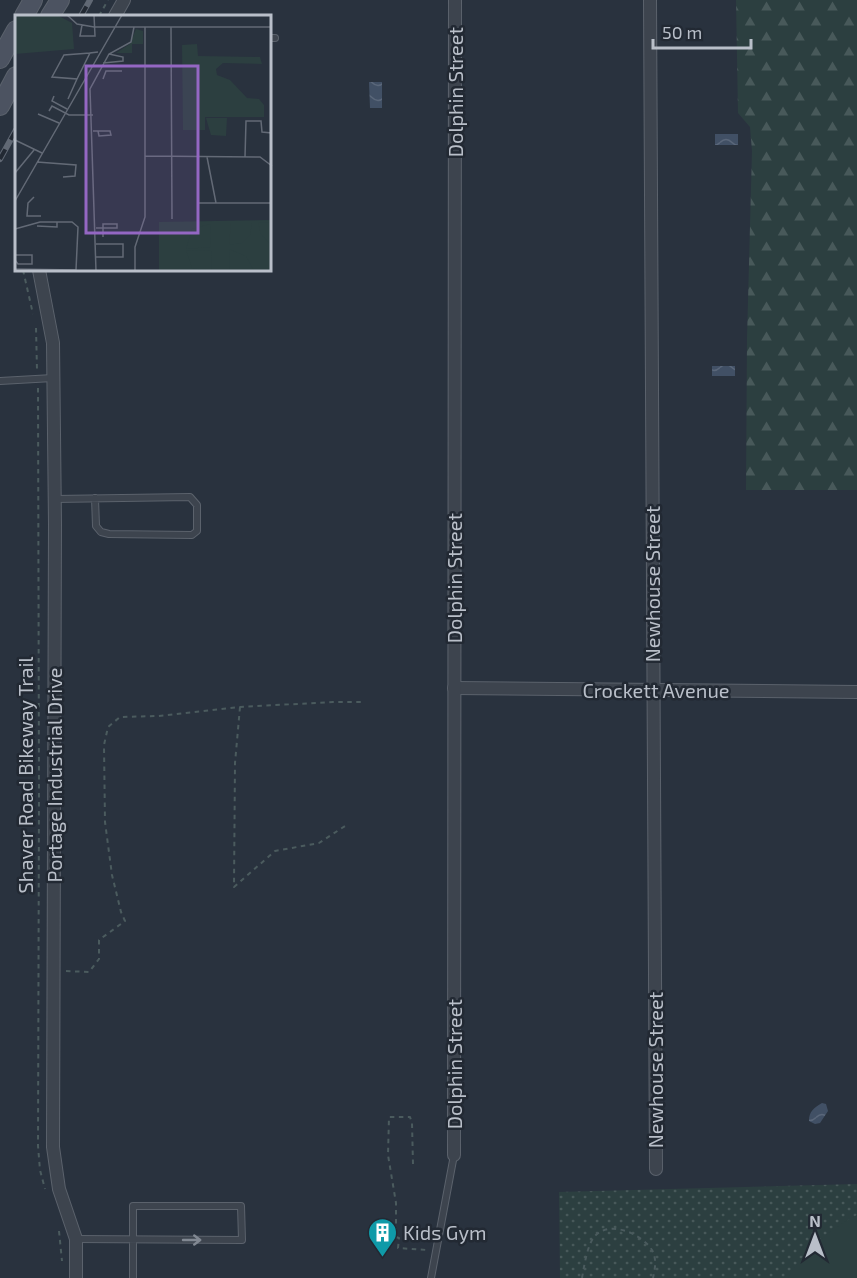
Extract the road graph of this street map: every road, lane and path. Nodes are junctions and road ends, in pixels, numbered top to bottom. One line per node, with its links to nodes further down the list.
1 (33, 0): 7 (main road)
2 (60, 0): 8 (main road)
3 (108, 0): 9 (path)
4 (124, 0): 10 (street)
5 (455, 0): 24 (street, Dolphin Street)
6 (650, 0): 25 (street, Newhouse Street)
7 (25, 15)
8 (51, 15)
9 (100, 15)
10 (115, 15)
11 (15, 32): 12 (main road)
12 (0, 59)
13 (15, 78): 14 (main road)
14 (0, 106)
15 (23, 272): 17 (path)
16 (39, 272): 19 (street, Portage Industrial Drive)
17 (33, 313)
18 (36, 324): 20 (path, Shaver Road Bikeway Trail)
19 (53, 378): 20 (lane); 23 (street, Portage Industrial Drive)
20 (38, 379): 21 (lane); 34 (path, Shaver Road Bikeway Trail)
21 (0, 381)
22 (95, 498): 22 (lane); 23 (lane)
23 (55, 499): 30 (street, Portage Industrial Drive)
24 (454, 688): 25 (street, Crockett Avenue); 31 (street, Dolphin Street)
25 (653, 690): 26 (street, Crockett Avenue); 33 (street, Newhouse Street)
26 (857, 692)
27 (365, 702): 28 (path)
28 (240, 707): 29 (path); 30 (path)
29 (345, 826)
30 (54, 971): 36 (street, Portage Industrial Drive)
31 (454, 1155): 38 (lane)
32 (413, 1164): 38 (path)
33 (656, 1168)
34 (45, 1189)
35 (58, 1224): 39 (path)
36 (76, 1239): 37 (lane); 40 (street, Portage Industrial Drive)
37 (133, 1240): 37 (lane, one-way to 37); 41 (lane)
38 (436, 1251): 42 (lane)
39 (63, 1267)
40 (76, 1278)
41 (133, 1278)
42 (431, 1278)
43 (582, 1278): 44 (path)
44 (653, 1278)

